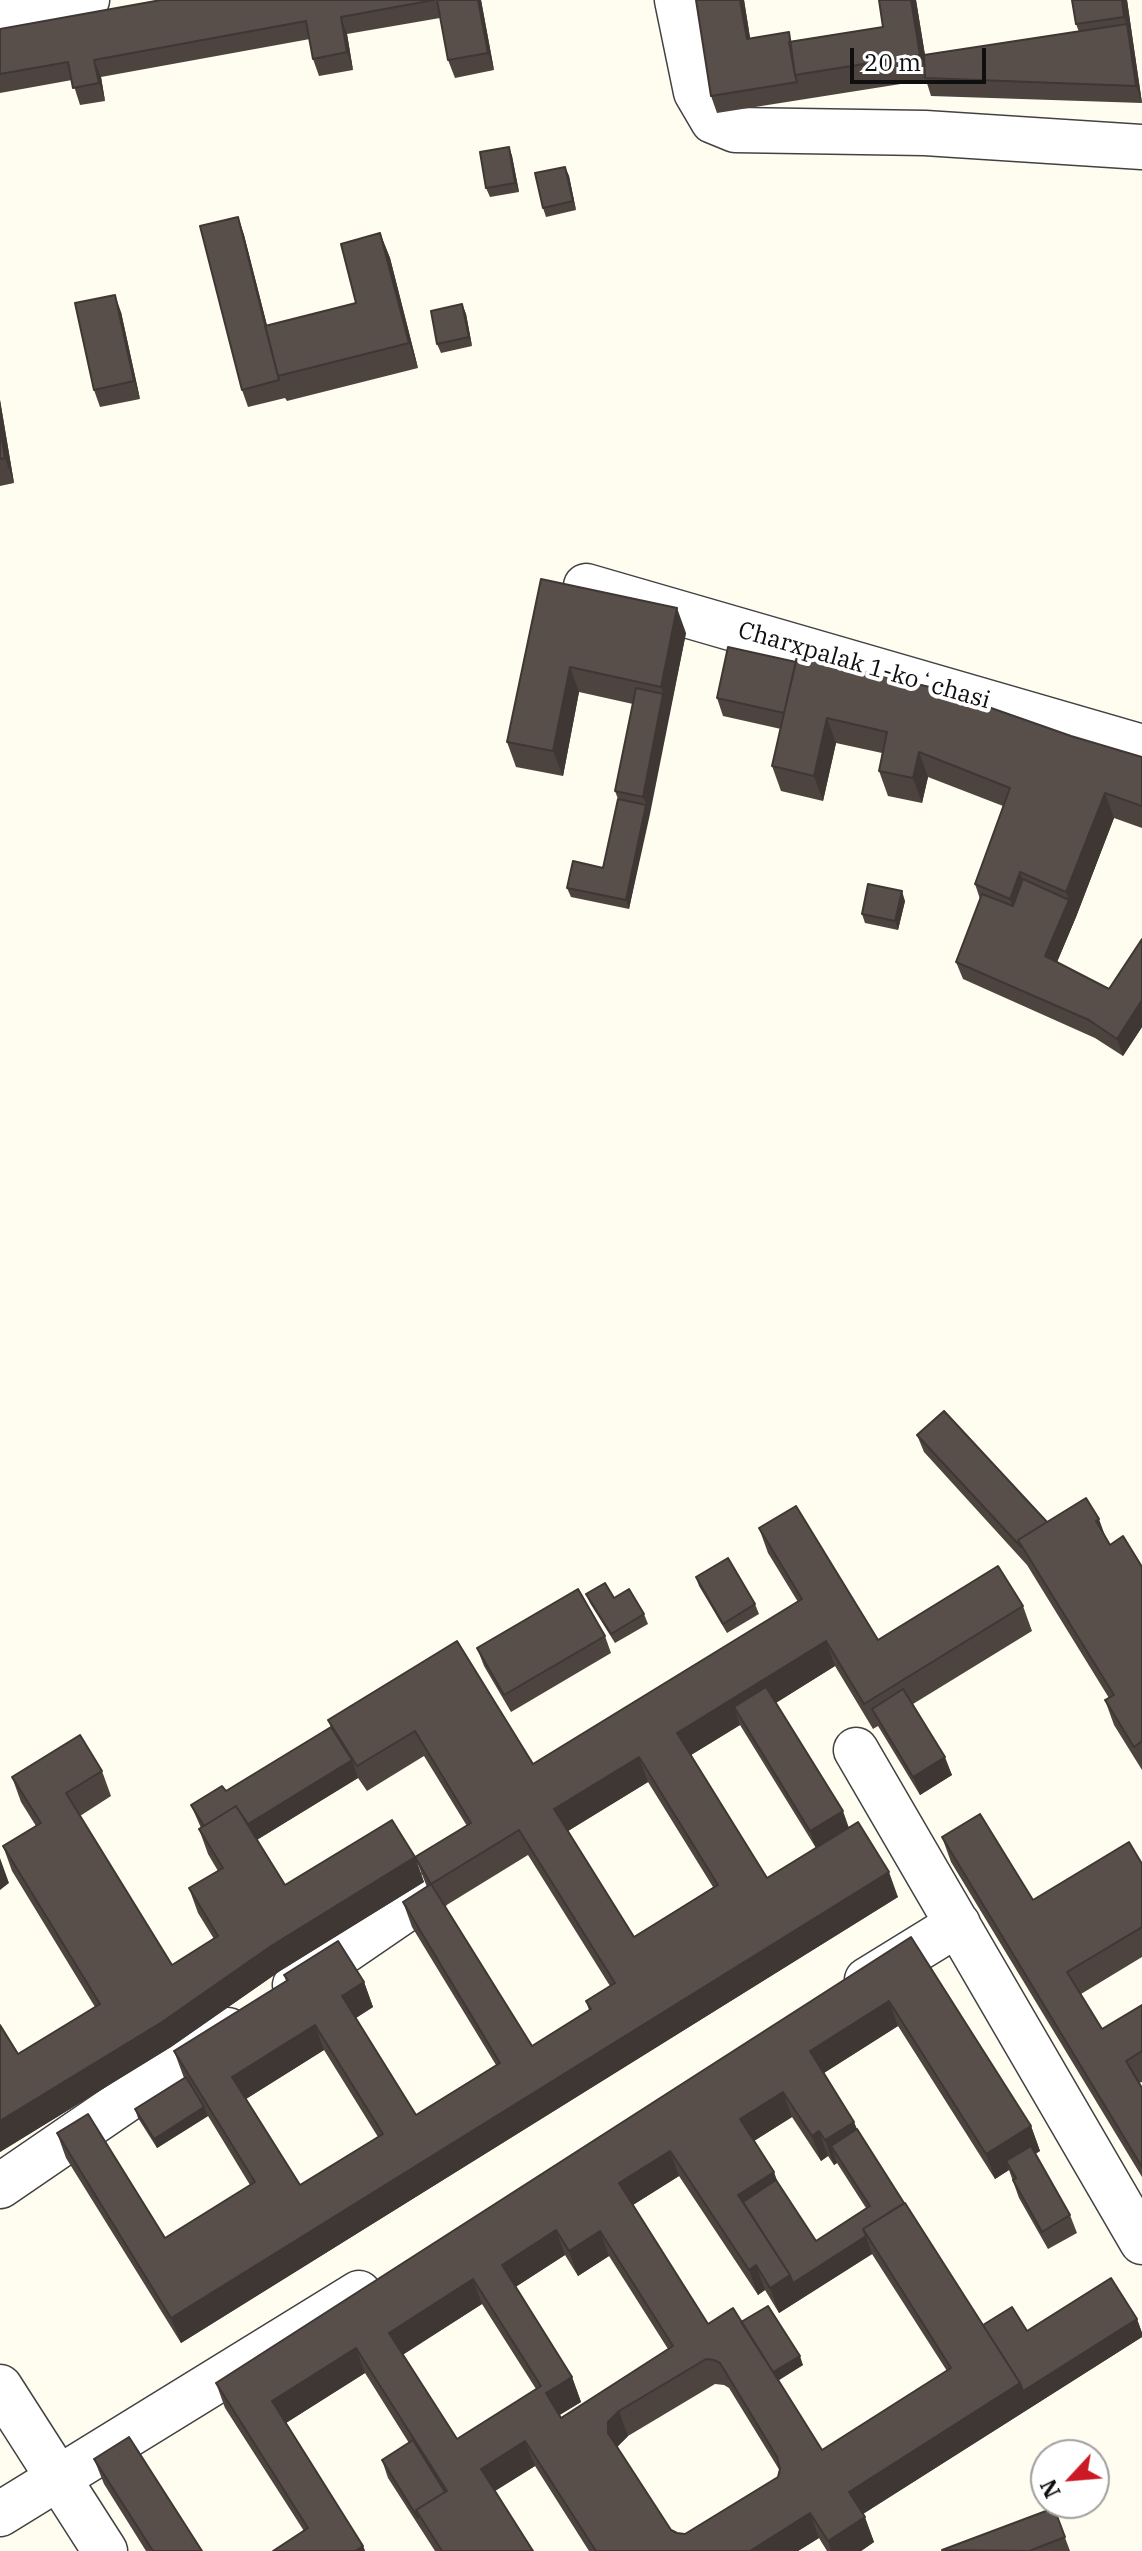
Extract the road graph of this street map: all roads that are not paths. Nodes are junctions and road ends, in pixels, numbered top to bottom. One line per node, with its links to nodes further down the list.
1 (87, 0): 3 (street)
2 (677, 0): 4 (street)
3 (0, 16)
4 (1142, 147)
5 (586, 586): 6 (street, Charxpalak 1-koʻchasi)
6 (1142, 747)
7 (856, 1750): 9 (street)
8 (425, 1896): 11 (street)
9 (958, 1924): 10 (street); 12 (street)
10 (837, 1998)
11 (0, 2186)
12 (1142, 2242)
13 (394, 2271): 15 (street)
14 (0, 2387): 15 (street)
15 (58, 2478): 16 (street); 17 (street)
16 (0, 2514)
17 (105, 2551)

